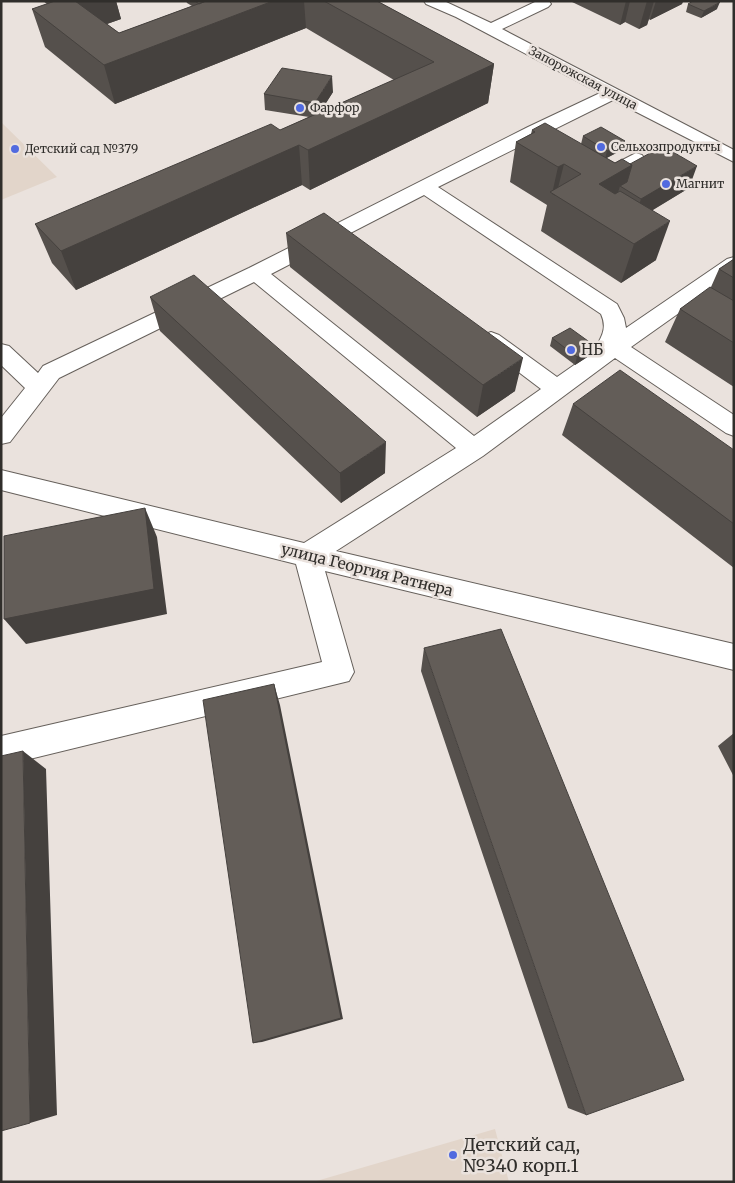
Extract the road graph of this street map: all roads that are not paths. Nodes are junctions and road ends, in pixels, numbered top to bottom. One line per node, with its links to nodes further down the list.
1 (431, 1): 3 (street, Запорожская улица)
2 (542, 4): 3 (street)
3 (491, 30): 4 (street, Запорожская улица)
4 (612, 94): 5 (street); 7 (street, Запорожская улица)
5 (534, 131): 6 (street); 10 (street)
6 (551, 141)
7 (734, 157)
8 (636, 159): 9 (street)
9 (584, 160)
10 (424, 187): 12 (street); 14 (street)
11 (734, 264): 14 (street)
12 (256, 273): 16 (street); 20 (street)
13 (477, 330): 17 (street)
14 (615, 347): 17 (street); 18 (street)
15 (1, 352): 16 (street)
16 (39, 387): 19 (street)
17 (557, 389): 20 (street)
18 (734, 427)
19 (1, 435)
20 (474, 449): 22 (street)
21 (1, 480): 22 (street, улица Георгия Ратнера)
22 (307, 555): 23 (street, улица Георгия Ратнера); 24 (street)
23 (734, 657)
24 (1, 751)

